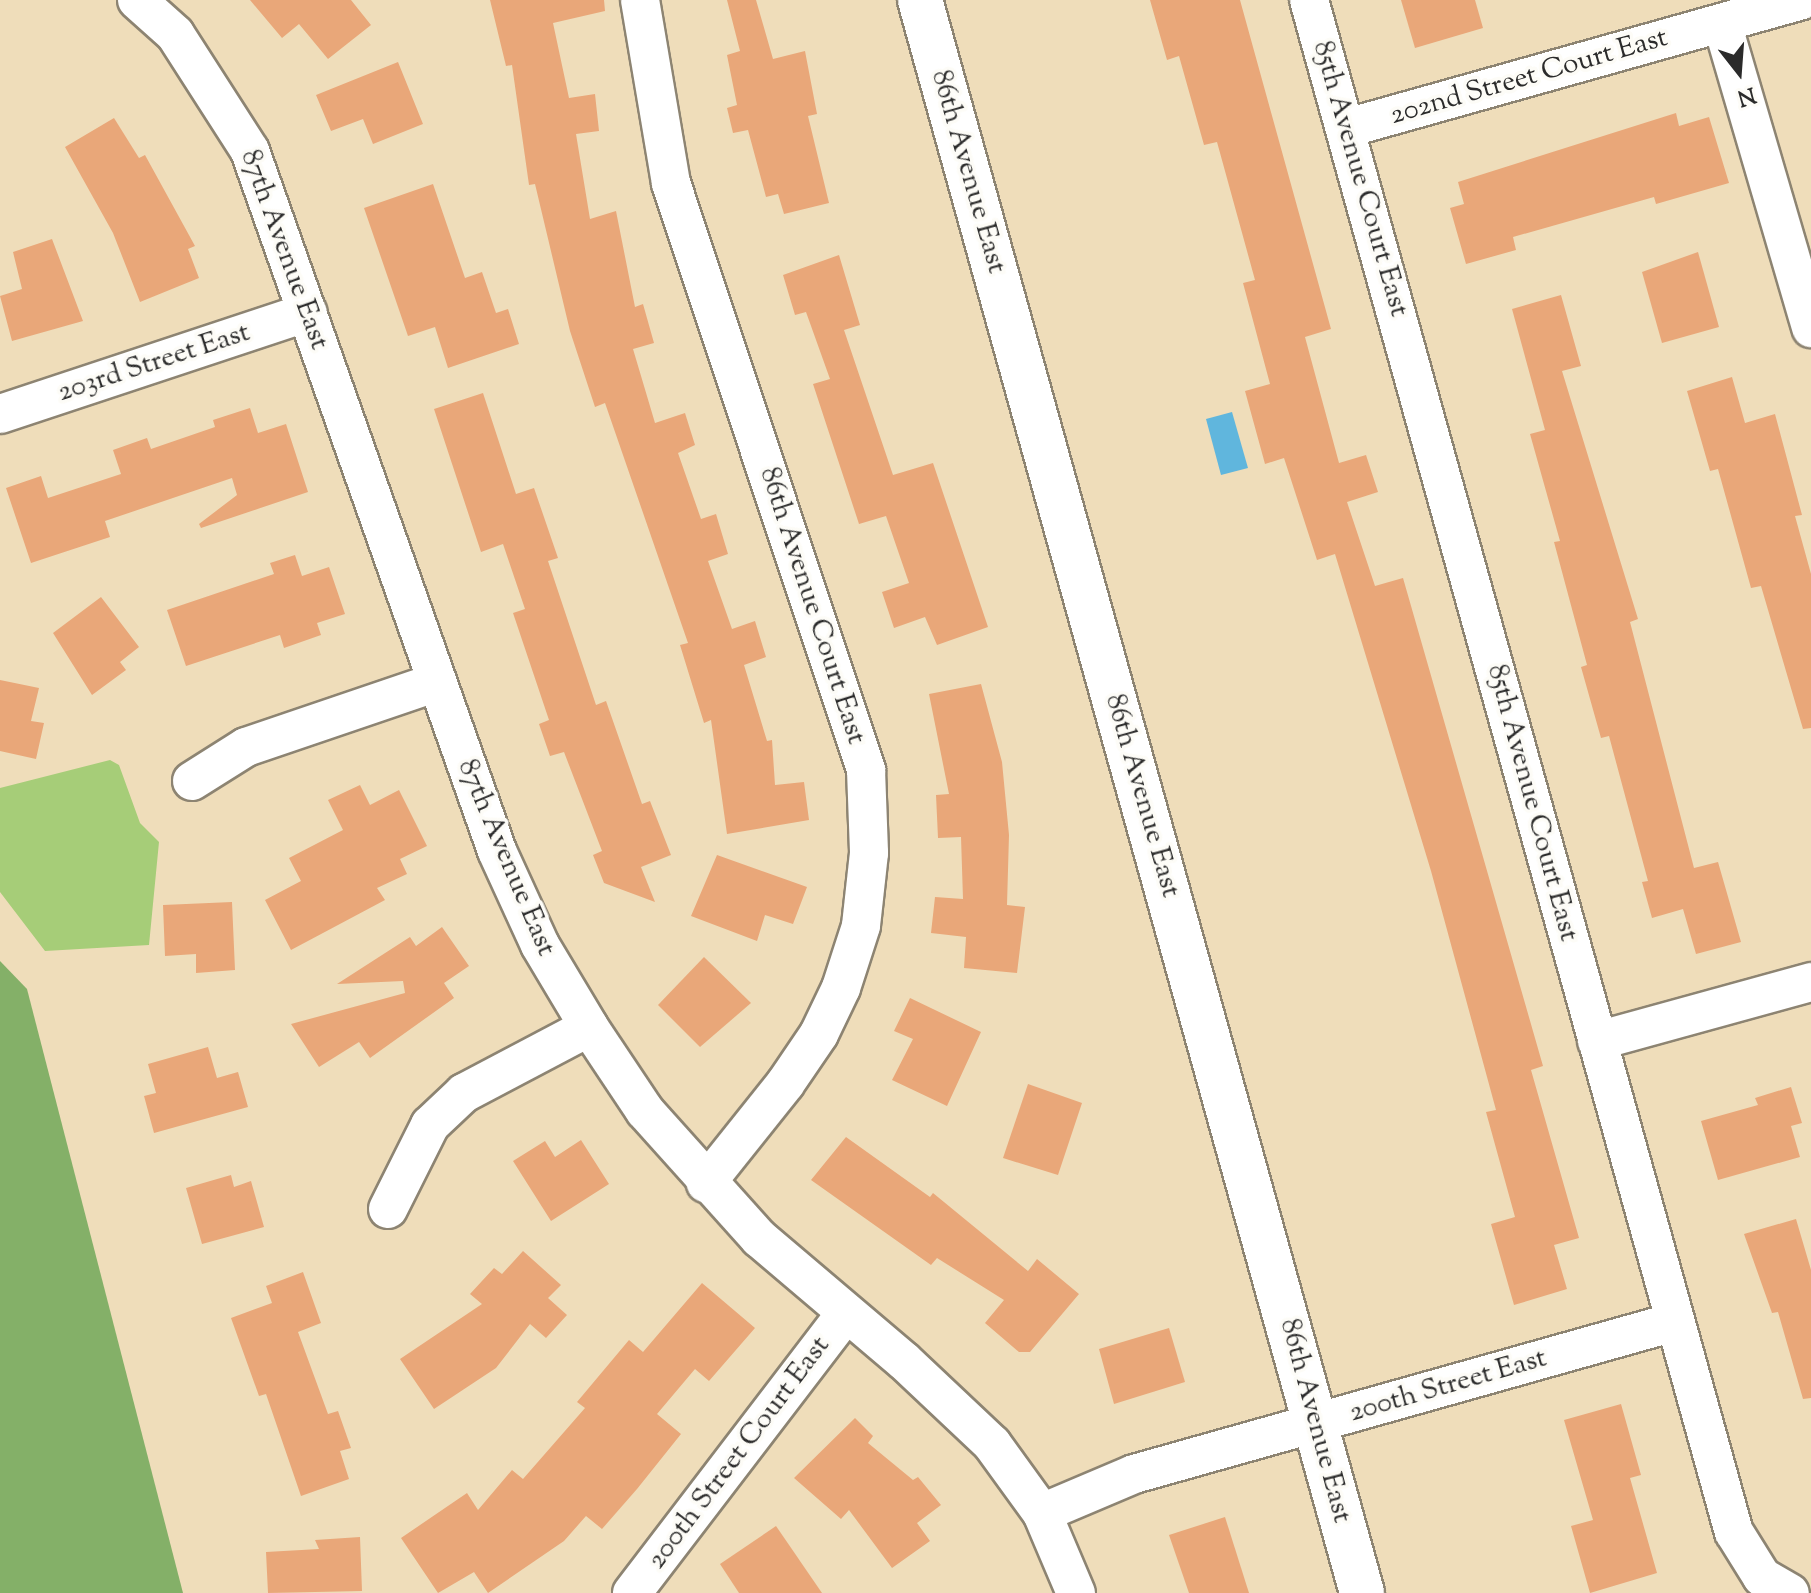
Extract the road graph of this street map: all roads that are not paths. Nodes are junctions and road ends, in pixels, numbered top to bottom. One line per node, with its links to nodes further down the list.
1 (137, 0): 8 (street, 87th Avenue East)
2 (640, 0): 16 (street, 86th Avenue Court East)
3 (920, 0): 20 (street, 86th Avenue East)
4 (1309, 0): 7 (street, 85th Avenue Court East)
5 (1802, 0): 6 (street, 202nd Street Court East)
6 (1722, 23): 7 (street, 202nd Street Court East); 9 (street)
7 (1347, 128): 15 (street, 85th Avenue Court East)
8 (308, 312): 10 (street, 203rd Street East); 11 (street, 87th Avenue East)
9 (1811, 328)
10 (0, 414)
11 (437, 682): 12 (street); 14 (street, 87th Avenue East)
12 (192, 781)
13 (1811, 982): 15 (street)
14 (589, 1027): 16 (street, 87th Avenue East); 17 (street)
15 (1597, 1041): 19 (street, 85th Avenue Court East)
16 (706, 1183): 18 (street, 87th Avenue East)
17 (388, 1209)
18 (846, 1313): 21 (street, 87th Avenue East); 23 (street, 200th Street Court East)
19 (1674, 1322): 20 (street, 200th Street East); 22 (street, 85th Avenue Court East)
20 (1317, 1424): 21 (street, 200th Street East); 25 (street, 86th Avenue East)
21 (1042, 1513): 24 (street, 87th Avenue East)
22 (1786, 1592)
23 (632, 1593)
24 (1076, 1593)
25 (1362, 1593)

